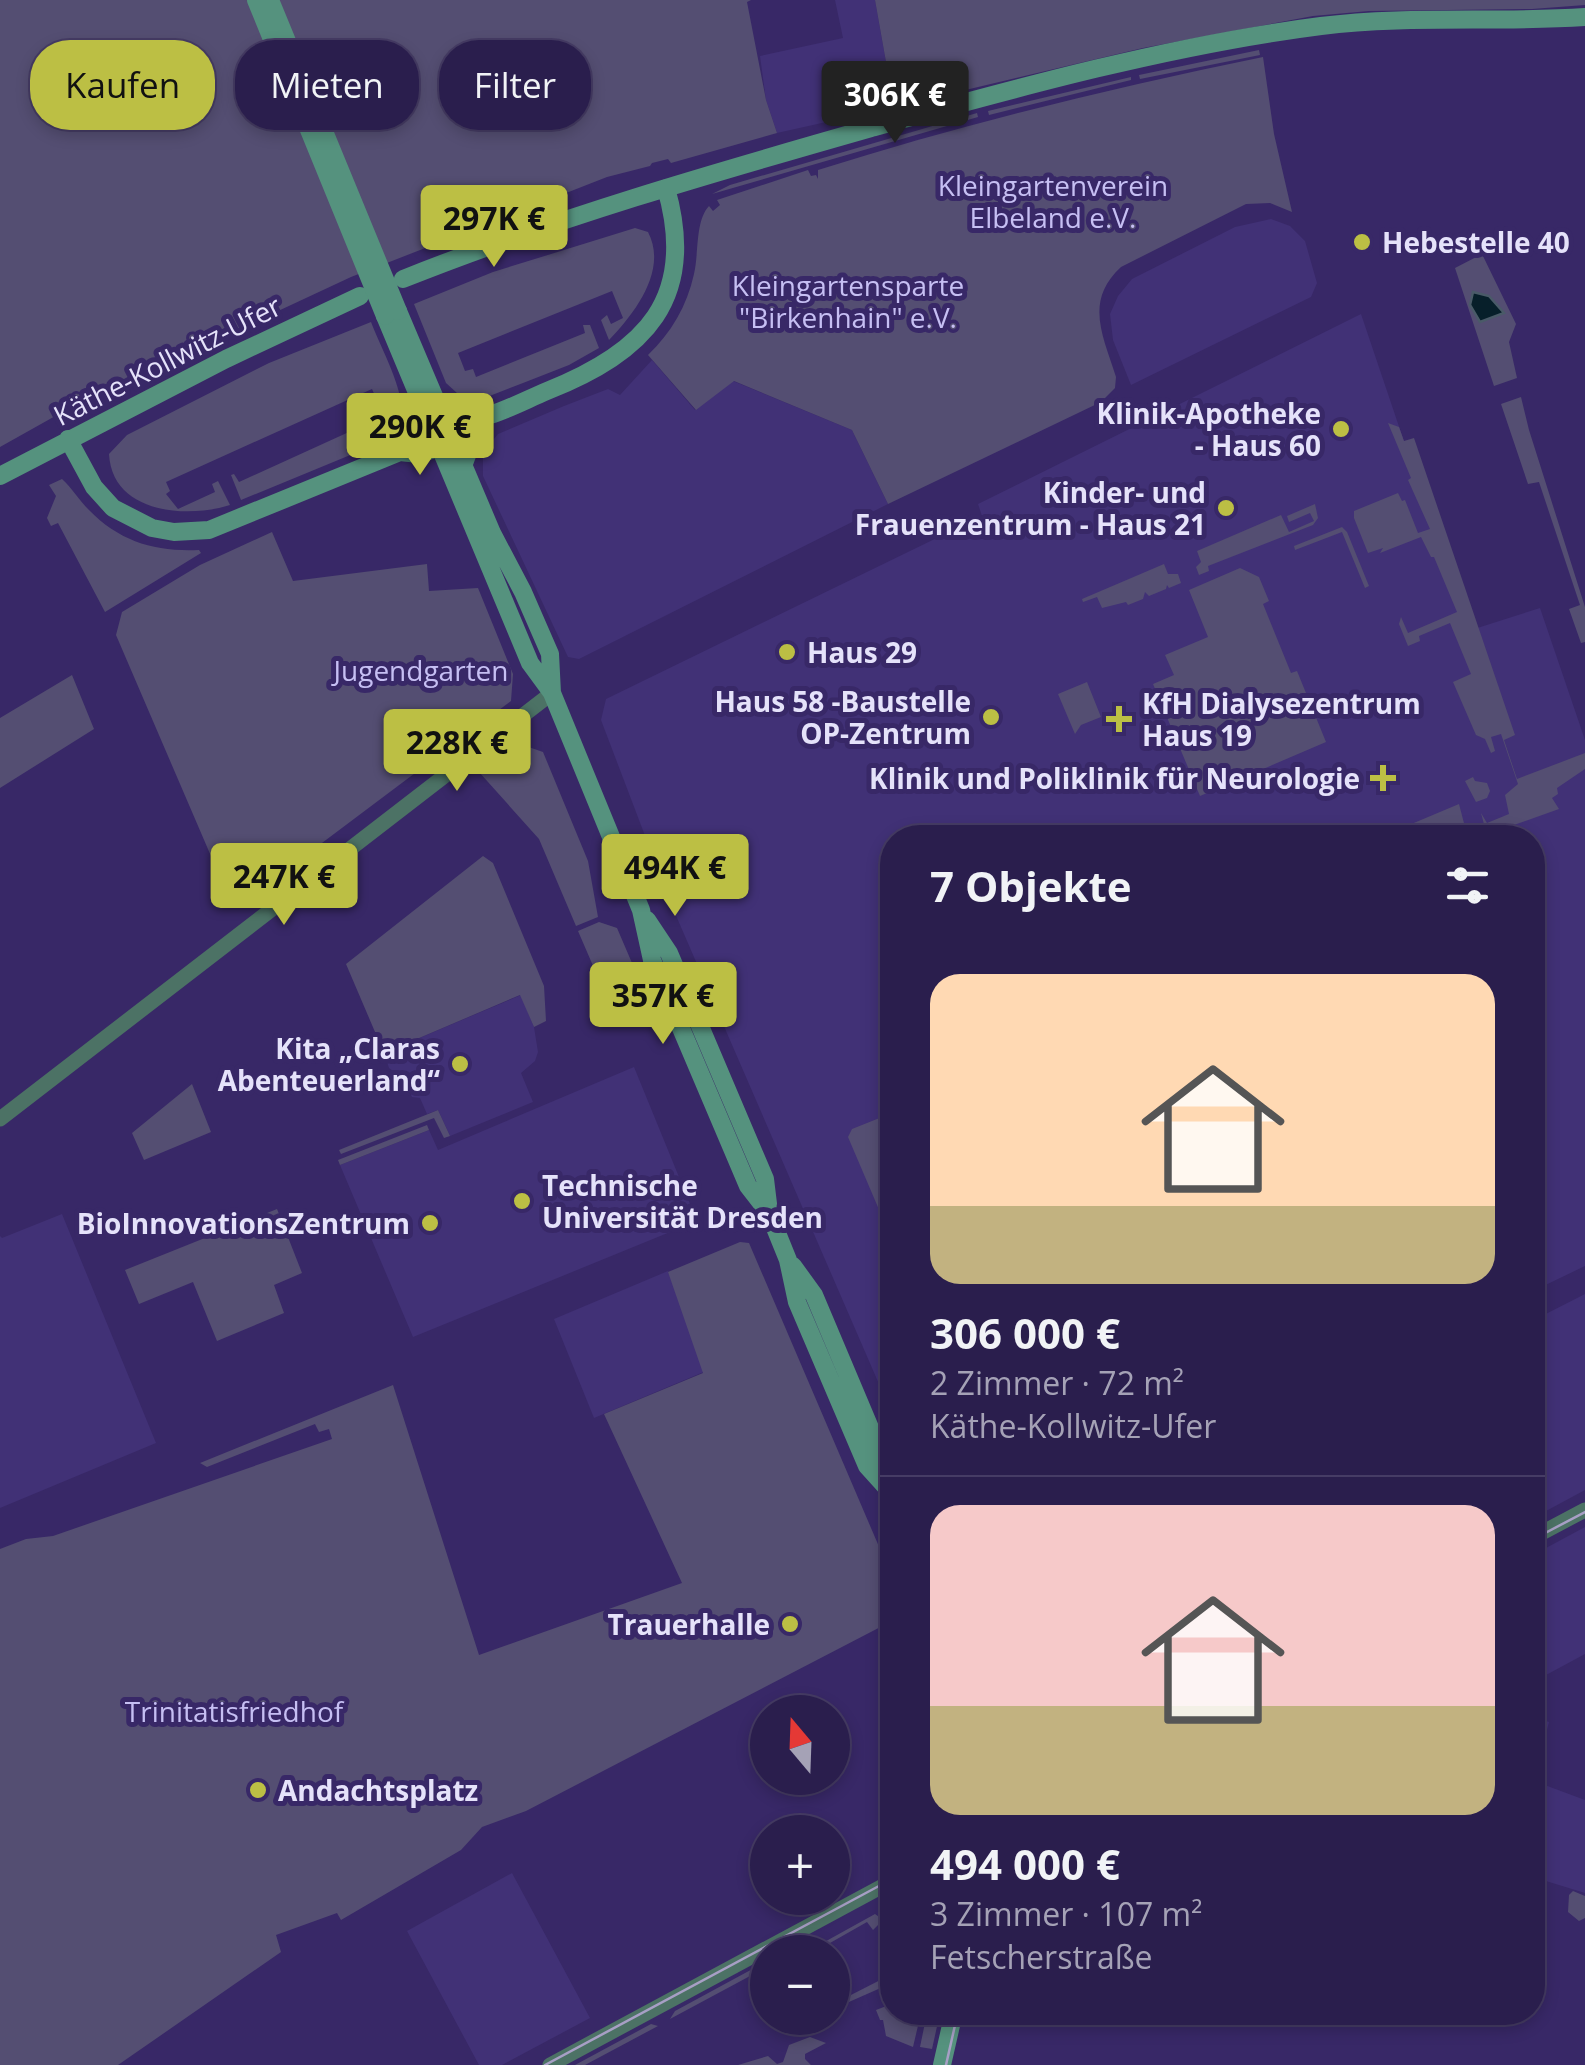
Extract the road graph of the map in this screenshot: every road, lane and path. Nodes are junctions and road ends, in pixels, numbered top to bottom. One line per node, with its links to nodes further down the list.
1 (256, 0): 7 (main road, bridge)
2 (270, 0): 7 (main road, bridge)
3 (1585, 17): 4 (main road)
4 (666, 188): 5 (main road); 9 (main road)
5 (403, 279)
6 (360, 296): 11 (main road, Käthe-Kollwitz-Ufer)
7 (392, 314): 8 (main road); 10 (main road)
8 (422, 406): 12 (main road); 13 (main road)
9 (487, 416): 10 (main road); 14 (main road)
10 (445, 424): 14 (main road)
11 (68, 439): 13 (main road); 15 (main road, Käthe-Kollwitz-Ufer)
12 (438, 448): 13 (main road); 16 (main road)
13 (400, 452)
14 (463, 466): 16 (main road)
15 (0, 476)
16 (552, 693): 17 (street); 18 (main road)
17 (0, 1120)
18 (880, 1483)
19 (1585, 1510): 20 (street)
20 (1545, 1531)
21 (880, 1888): 22 (street)
22 (872, 1892): 23 (street); 25 (street)
23 (880, 1892)
24 (951, 2025): 26 (main road)
25 (550, 2065)
26 (942, 2065)

